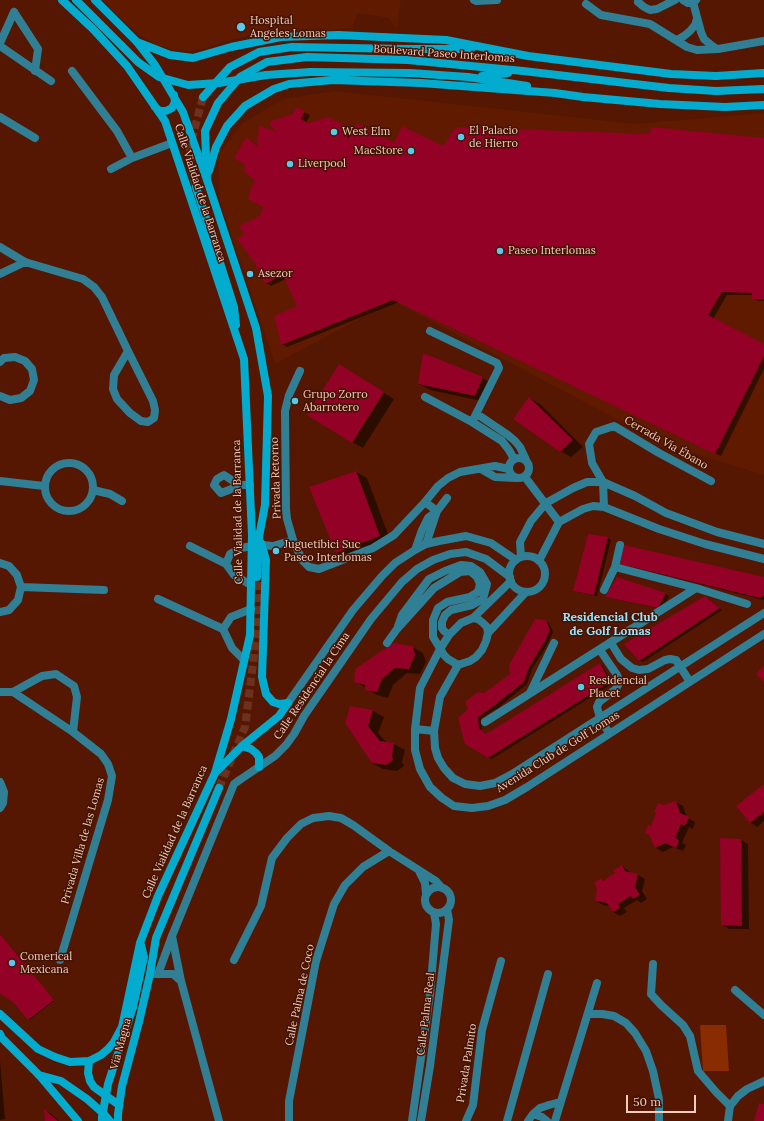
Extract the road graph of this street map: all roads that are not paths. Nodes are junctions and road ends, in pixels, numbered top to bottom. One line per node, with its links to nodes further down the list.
1 (62, 0): 30 (main road, Calle Vialidad de la Barranca)
2 (76, 0): 23 (main road, bridge)
3 (95, 0): 14 (main road, Calle Vialidad de la Barranca)
4 (474, 0): 5 (street)
5 (497, 0)
6 (675, 0): 9 (street)
7 (683, 0): 8 (street)
8 (695, 1): 11 (street)
9 (638, 2)
10 (586, 4): 12 (street)
11 (698, 19): 12 (street); 18 (street)
12 (677, 40): 18 (street)
13 (0, 42): 19 (street)
14 (138, 42): 17 (main road, Boulevard Paseo Interlomas); 27 (main road, Calle Vialidad de la Barranca)
15 (764, 42): 18 (street)
16 (0, 46): 19 (street)
17 (488, 49): 22 (main road, Boulevard Paseo Interlomas); 28 (main road)
18 (718, 49)
19 (35, 71): 24 (street)
20 (72, 71): 34 (street)
21 (523, 71): 23 (main road); 25 (main road, Boulevard Paseo Interlomas); 36 (main road, Boulevard Paseo Interlomas)
22 (764, 73)
23 (468, 77): 26 (main road)
24 (51, 81)
25 (764, 89)
26 (555, 93): 29 (main road); 36 (main road)
27 (174, 95): 30 (main road); 36 (main road, Calle Vialidad de la Barranca)
28 (204, 98)
29 (764, 105)
30 (155, 107): 33 (main road, Calle Vialidad de la Barranca)
31 (0, 117): 32 (street)
32 (35, 138)
33 (172, 143): 34 (street); 42 (main road, Calle Vialidad de la Barranca)
34 (132, 158): 35 (street)
35 (111, 169)
36 (207, 180): 71 (main road, Calle Vialidad de la Barranca)
37 (196, 187): 42 (main road)
38 (0, 247): 39 (street)
39 (25, 262): 40 (street); 43 (street)
40 (0, 274)
41 (430, 331): 48 (street)
42 (240, 347): 61 (main road, Calle Vialidad de la Barranca)
43 (128, 351): 43 (street)
44 (0, 362): 46 (street)
45 (300, 371): 72 (street, Privada Retorno)
46 (0, 396)
47 (425, 397): 49 (street)
48 (477, 414): 49 (street); 50 (street)
49 (472, 422): 51 (street)
50 (508, 435): 51 (street); 53 (street)
51 (502, 441): 52 (street)
52 (514, 459): 53 (street); 54 (street)
53 (526, 460): 56 (street)
54 (508, 468): 55 (street, Privada Retorno); 56 (street)
55 (481, 469): 56 (street); 66 (street, Privada Retorno)
56 (522, 478): 67 (street)
57 (0, 481): 62 (street)
58 (711, 481): 59 (street, Cerrada Vía Ébano)
59 (603, 482): 67 (street); 68 (street, Cerrada Vía Ébano); 74 (street)
60 (239, 485): 60 (street); 61 (street)
61 (250, 485): 77 (main road, Calle Vialidad de la Barranca)
62 (44, 486): 63 (street); 63 (street)
63 (93, 490): 65 (street)
64 (447, 498): 69 (street)
65 (122, 502)
66 (425, 502): 69 (street); 72 (street, Privada Retorno)
67 (546, 503): 70 (street); 80 (street)
68 (604, 507): 70 (street); 81 (street)
69 (437, 511): 73 (street); 79 (street)
70 (560, 522): 82 (street)
71 (259, 537): 78 (main road); 86 (main road, Calle Vialidad de la Barranca)
72 (293, 540): 78 (street)
73 (426, 544): 79 (street, Calle Residencial la Cima); 80 (street, Calle Residencial la Cima)
74 (764, 544)
75 (620, 545): 85 (street)
76 (190, 546): 84 (street)
77 (252, 546): 84 (street); 88 (main road, Calle Vialidad de la Barranca)
78 (262, 546): 117 (main road)
79 (415, 550): 117 (street, Calle Residencial la Cima)
80 (519, 559): 82 (street); 87 (street)
81 (764, 559)
82 (539, 561): 93 (street)
83 (0, 563): 89 (street)
84 (226, 564): 88 (street)
85 (615, 567): 90 (street); 92 (street)
86 (258, 577)
87 (510, 579): 93 (street); 99 (street, Avenida Club de Golf Lomas); 125 (street, Calle Residencial la Cima)
88 (251, 586): 96 (main road, Calle Vialidad de la Barranca)
89 (21, 587): 91 (street); 97 (street)
90 (696, 588): 95 (street); 106 (street)
91 (104, 590)
92 (604, 590)
93 (526, 592): 102 (street)
94 (158, 600): 100 (street)
95 (747, 604)
96 (250, 609): 100 (street); 110 (main road, Calle Vialidad de la Barranca)
97 (0, 612)
98 (764, 613): 112 (street, Avenida Club de Golf Lomas)
99 (473, 618): 102 (street); 103 (street, Avenida Club de Golf Lomas)
100 (223, 629): 110 (street)
101 (397, 629): 103 (street); 105 (street); 108 (street)
102 (488, 633): 111 (street)
103 (450, 634): 108 (street, Avenida Club de Golf Lomas)
104 (764, 634): 113 (street, Avenida Club de Golf Lomas)
105 (387, 643)
106 (611, 643): 109 (street); 112 (street)
107 (554, 644): 116 (street)
108 (440, 649): 111 (street); 120 (street, Avenida Club de Golf Lomas)
109 (600, 650): 116 (street); 118 (street)
110 (244, 660): 126 (main road, Calle Vialidad de la Barranca)
111 (458, 665): 121 (street, Avenida Club de Golf Lomas)
112 (680, 666): 113 (street); 118 (street, Avenida Club de Golf Lomas)
113 (690, 682): 123 (street, Avenida Club de Golf Lomas)
114 (0, 692): 115 (street)
115 (13, 692): 122 (street, Privada Villa de las Lomas); 122 (street)
116 (530, 694): 119 (street)
117 (288, 703): 124 (main road)
118 (600, 718): 121 (street, Avenida Club de Golf Lomas); 123 (street)
119 (485, 722)
120 (415, 729): 121 (street); 123 (street, Avenida Club de Golf Lomas)
121 (434, 731)
122 (73, 732): 138 (street, Privada Villa de las Lomas)
123 (610, 733)
124 (242, 746): 125 (main road); 126 (main road)
125 (259, 767): 136 (street, Calle Residencial la Cima)
126 (215, 773): 137 (main road, Calle Vialidad de la Barranca)
127 (0, 782): 129 (street)
128 (219, 788): 142 (main road, Calle Vialidad de la Barranca)
129 (0, 808)
130 (389, 851): 131 (street); 139 (street); 165 (street, Calle Palma de Coco)
131 (419, 870): 132 (street); 133 (street)
132 (442, 888): 133 (street); 134 (street)
133 (426, 894): 135 (street)
134 (448, 909): 135 (street); 167 (street, Calle Palma Real)
135 (434, 913): 166 (street, Calle Palma Real)
136 (172, 936): 142 (street, Calle Residencial la Cima); 144 (street)
137 (140, 942): 151 (main road, Calle Vialidad de la Barranca); 161 (main road, bridge)
138 (60, 960)
139 (234, 960)
140 (502, 961): 168 (street, Privada Palmito)
141 (653, 964): 158 (street)
142 (154, 974): 144 (street); 154 (main road, Vía Magna)
143 (548, 974): 169 (street)
144 (181, 981): 164 (street)
145 (597, 983): 148 (street)
146 (735, 990): 149 (street)
147 (0, 1014): 151 (main road)
148 (588, 1014): 156 (street); 173 (street)
149 (764, 1015)
150 (0, 1034): 152 (main road)
151 (89, 1061): 155 (main road)
152 (39, 1075): 160 (main road); 162 (main road)
153 (764, 1081): 158 (street)
154 (122, 1086): 155 (main road); 157 (main road, Vía Magna)
155 (100, 1092): 157 (main road)
156 (560, 1102): 159 (street); 172 (street)
157 (119, 1105): 163 (main road, Vía Magna)
158 (730, 1106): 174 (street)
159 (533, 1114): 170 (street); 171 (street)
160 (78, 1121)
161 (102, 1121)
162 (110, 1121)
163 (118, 1121)
164 (219, 1121)
165 (288, 1121)
166 (412, 1121)
167 (420, 1121)
168 (466, 1121)
169 (507, 1121)
170 (528, 1121)
171 (547, 1121)
172 (555, 1121)
173 (659, 1121)
174 (728, 1121)

